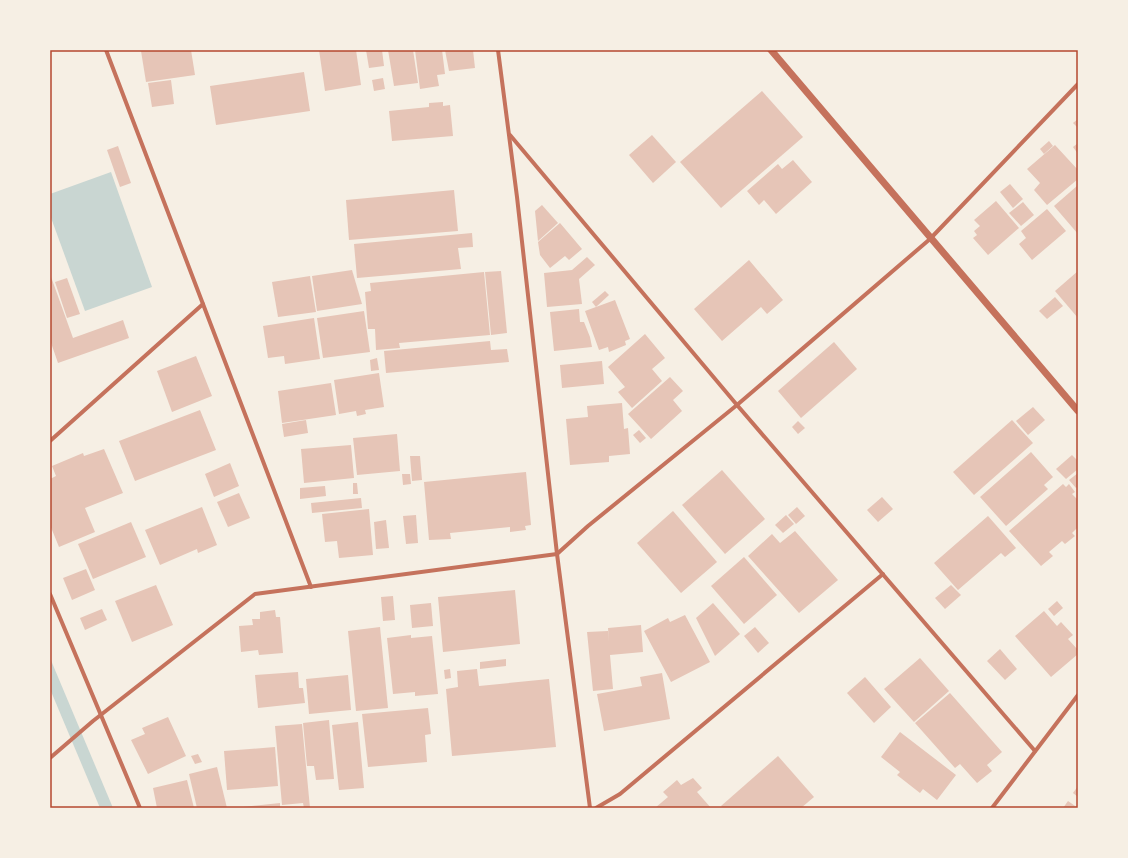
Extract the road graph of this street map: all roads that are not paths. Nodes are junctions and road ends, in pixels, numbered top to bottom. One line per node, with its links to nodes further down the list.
1 (106, 50): 7 (street)
2 (498, 50): 5 (street)
3 (771, 50): 6 (street)
4 (1078, 84): 6 (street)
5 (510, 135): 8 (street); 11 (street)
6 (930, 239): 8 (street); 9 (street)
7 (203, 304): 10 (street); 13 (street)
8 (737, 405): 11 (street); 12 (street)
9 (1078, 411)
10 (50, 441)
11 (558, 554): 13 (street); 20 (street)
12 (883, 574): 17 (street); 21 (street)
13 (311, 587): 16 (street)
14 (50, 594): 16 (street)
15 (1078, 695): 17 (street)
16 (102, 714): 18 (street); 19 (street)
17 (1035, 751): 22 (street)
18 (50, 758)
19 (140, 808)
20 (590, 808)
21 (596, 808)
22 (992, 808)

